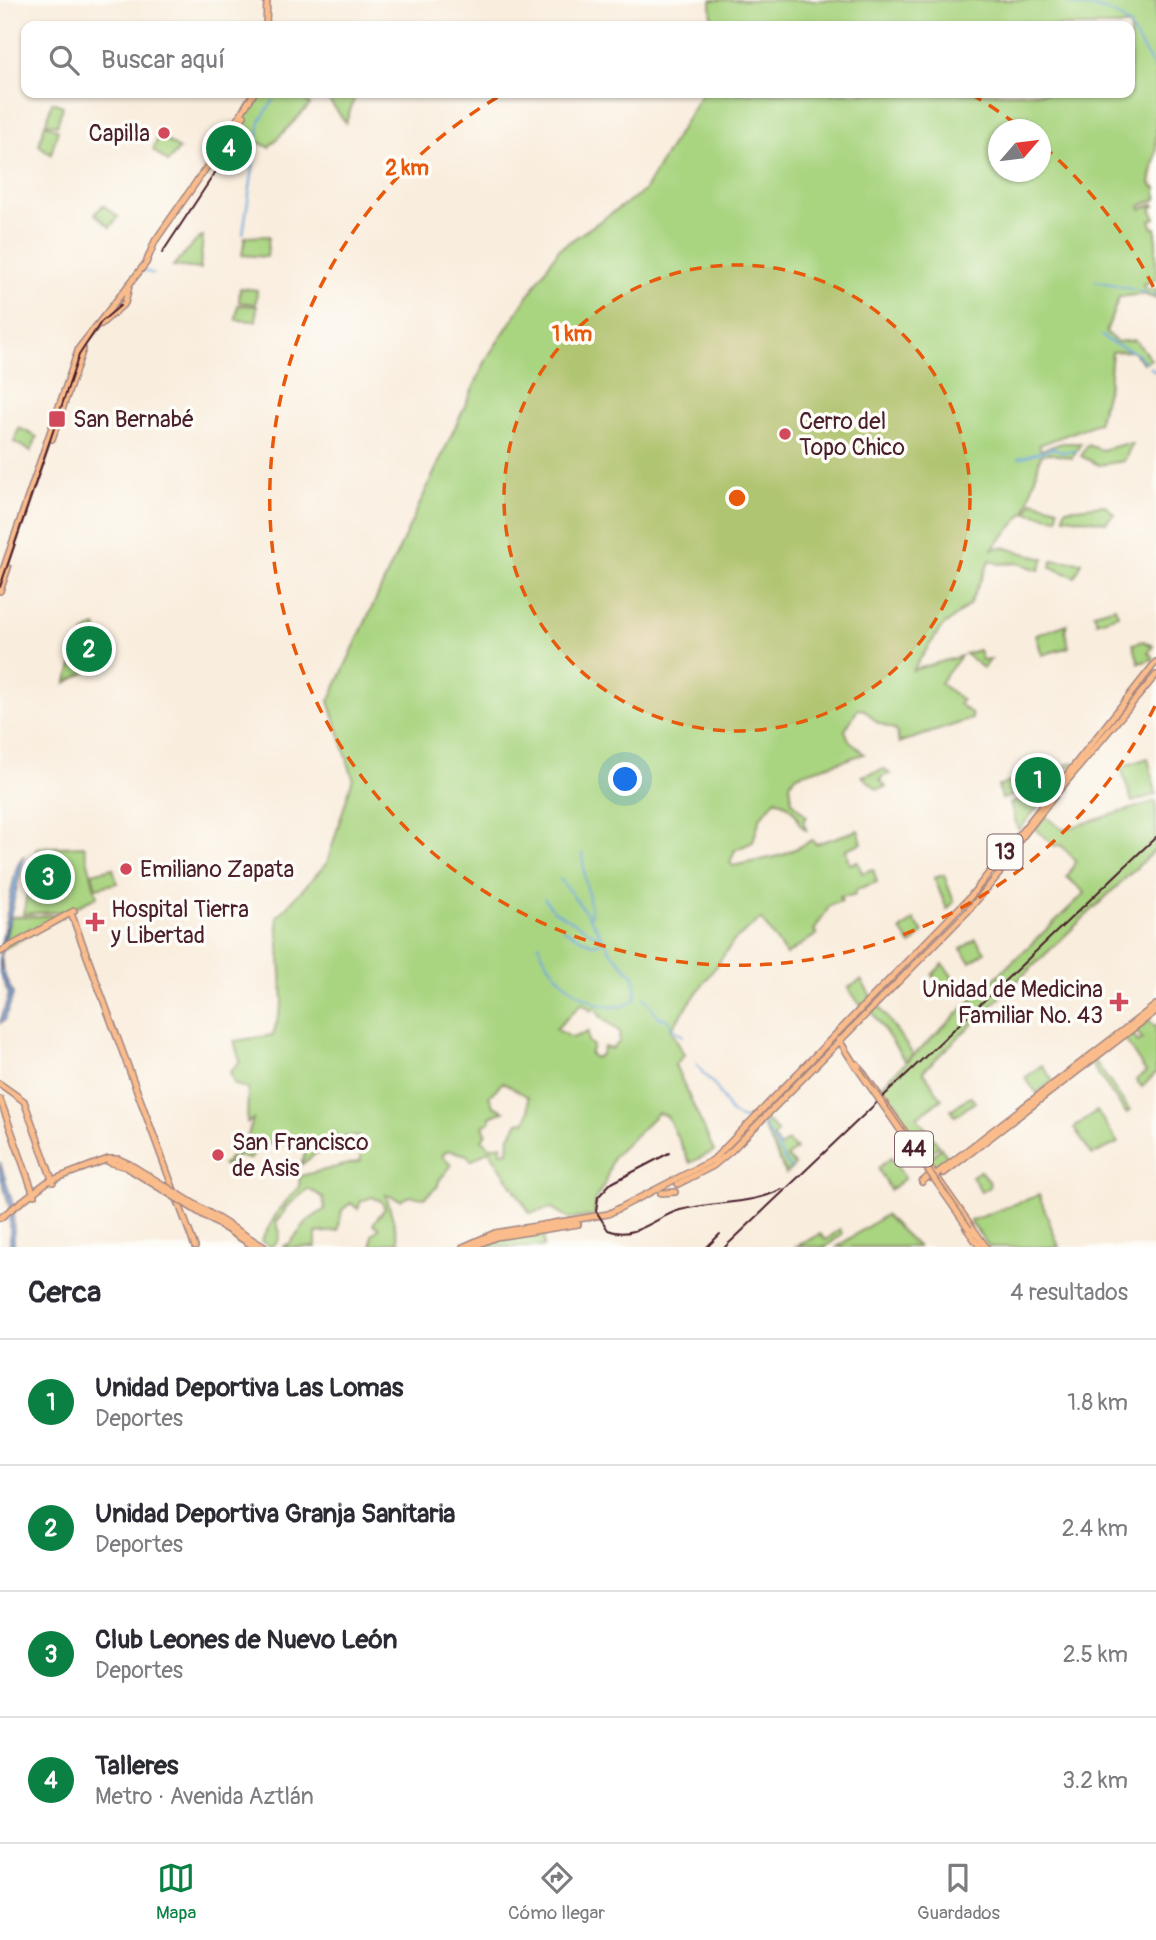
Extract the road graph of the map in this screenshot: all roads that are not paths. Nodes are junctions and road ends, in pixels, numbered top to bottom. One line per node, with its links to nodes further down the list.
1 (269, 0): 2 (main road)
2 (268, 21)
3 (252, 98): 6 (main road)
4 (252, 98): 7 (main road)
5 (233, 131): 6 (main road)
6 (223, 148): 7 (main road)
7 (214, 158): 8 (main road)
8 (132, 280): 9 (main road); 11 (main road)
9 (115, 310): 10 (main road); 12 (main road)
10 (114, 318)
11 (0, 579)
12 (0, 591)
13 (1156, 662): 15 (main road, 13)
14 (1156, 675): 16 (main road, 13)
15 (936, 932): 16 (main road); 18 (main road, 13)
16 (940, 939): 18 (main road, 13)
17 (0, 953): 48 (main road)
18 (901, 974): 19 (main road, 13); 20 (main road, 13)
19 (877, 992): 20 (main road); 22 (main road, 13)
20 (883, 998): 24 (main road, 13)
21 (1156, 1005): 32 (main road)
22 (861, 1009): 24 (main road); 25 (main road, 13)
23 (1156, 1011): 34 (main road)
24 (866, 1015): 27 (main road, 13)
25 (840, 1031): 26 (main road, 13); 27 (main road)
26 (831, 1040): 27 (main road); 29 (main road, 13)
27 (842, 1043): 28 (main road, 44); 29 (main road, 13)
28 (857, 1066): 38 (main road); 47 (main road, 44, bridge)
29 (793, 1084): 43 (main road, 13); 46 (main road, 13)
30 (3, 1086): 31 (main road); 39 (main road)
31 (0, 1093)
32 (1037, 1097): 34 (main road); 35 (main road)
33 (0, 1099): 44 (main road)
34 (1032, 1106): 35 (main road)
35 (1011, 1121): 36 (main road)
36 (973, 1148): 37 (main road); 38 (main road)
37 (954, 1166): 38 (main road); 41 (main road)
38 (934, 1177): 40 (main road); 41 (main road)
39 (53, 1181): 44 (main road); 49 (main road, bridge)
40 (922, 1182)
41 (943, 1188): 47 (main road)
42 (675, 1192): 43 (main road)
43 (661, 1193): 46 (main road, 13)
44 (33, 1194): 45 (main road)
45 (0, 1220)
46 (468, 1246)
47 (982, 1246)
48 (195, 1247)
49 (261, 1247)

